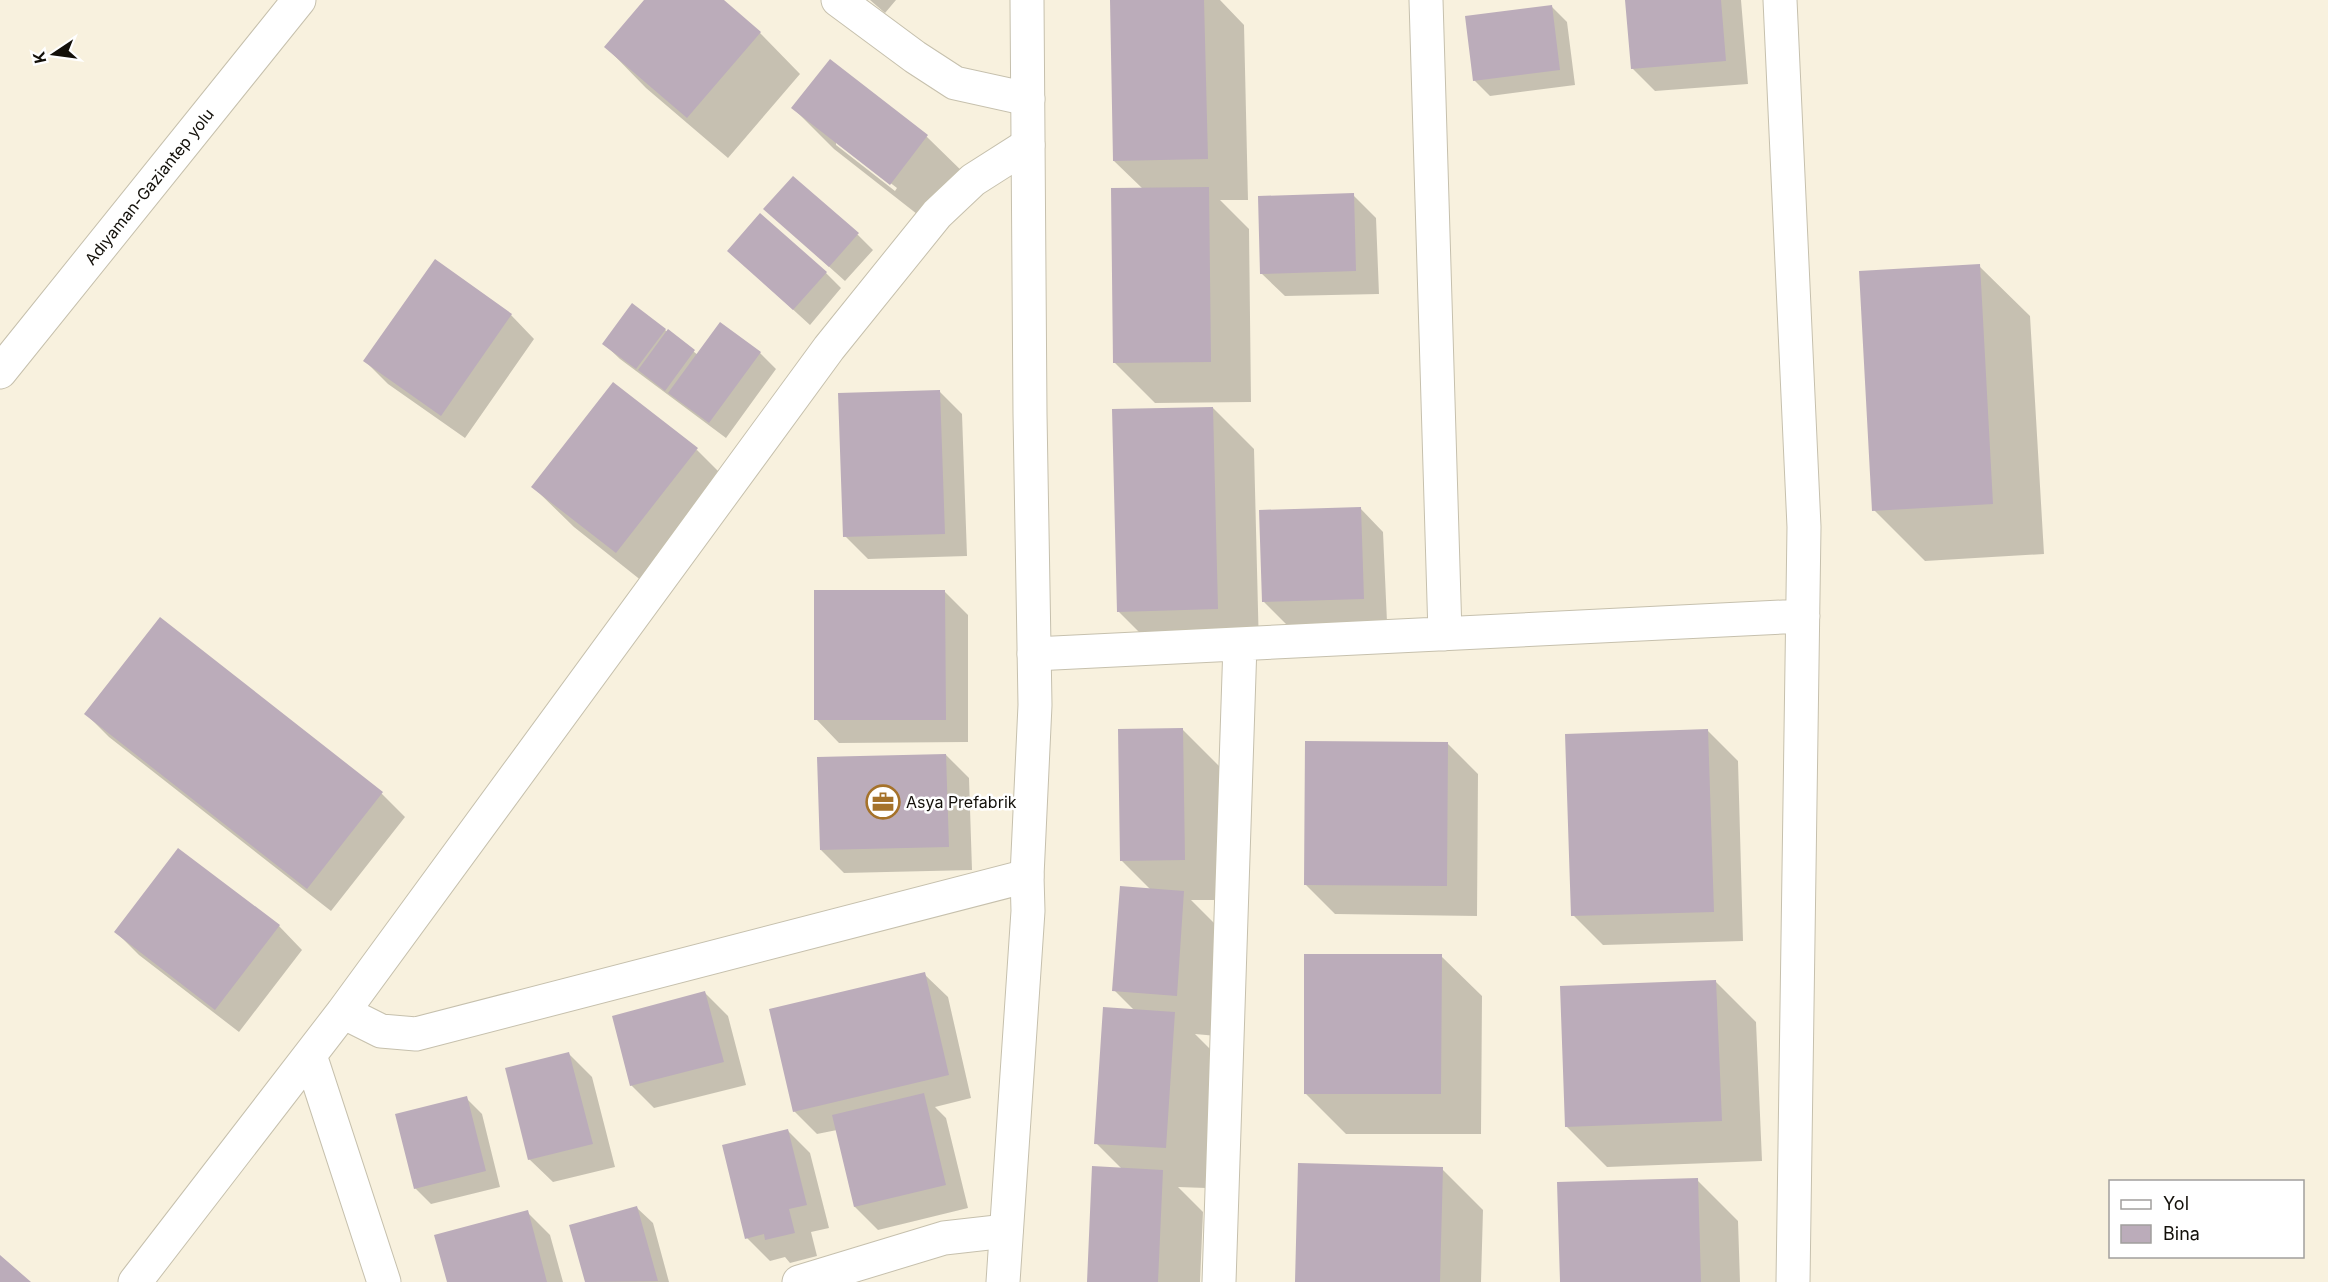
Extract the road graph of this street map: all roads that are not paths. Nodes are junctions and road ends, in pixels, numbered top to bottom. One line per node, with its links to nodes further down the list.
1 (299, 0): 8 (street, Adıyaman-Gaziantep yolu)
2 (838, 0): 6 (street)
3 (1028, 0): 6 (street)
4 (1426, 0): 10 (street)
5 (1780, 0): 9 (street)
6 (1028, 99): 7 (street)
7 (1028, 145): 12 (street); 14 (street)
8 (0, 372)
9 (1803, 616): 10 (street); 22 (street)
10 (1445, 634): 11 (street)
11 (1240, 644): 12 (street); 21 (street)
12 (1034, 654): 13 (street)
13 (1027, 876): 14 (street); 16 (street)
14 (343, 1012): 15 (street)
15 (310, 1055): 17 (street); 18 (street)
16 (1006, 1231): 19 (street); 20 (street)
17 (135, 1282)
18 (384, 1282)
19 (798, 1282)
20 (1003, 1282)
21 (1220, 1282)
22 (1793, 1282)

